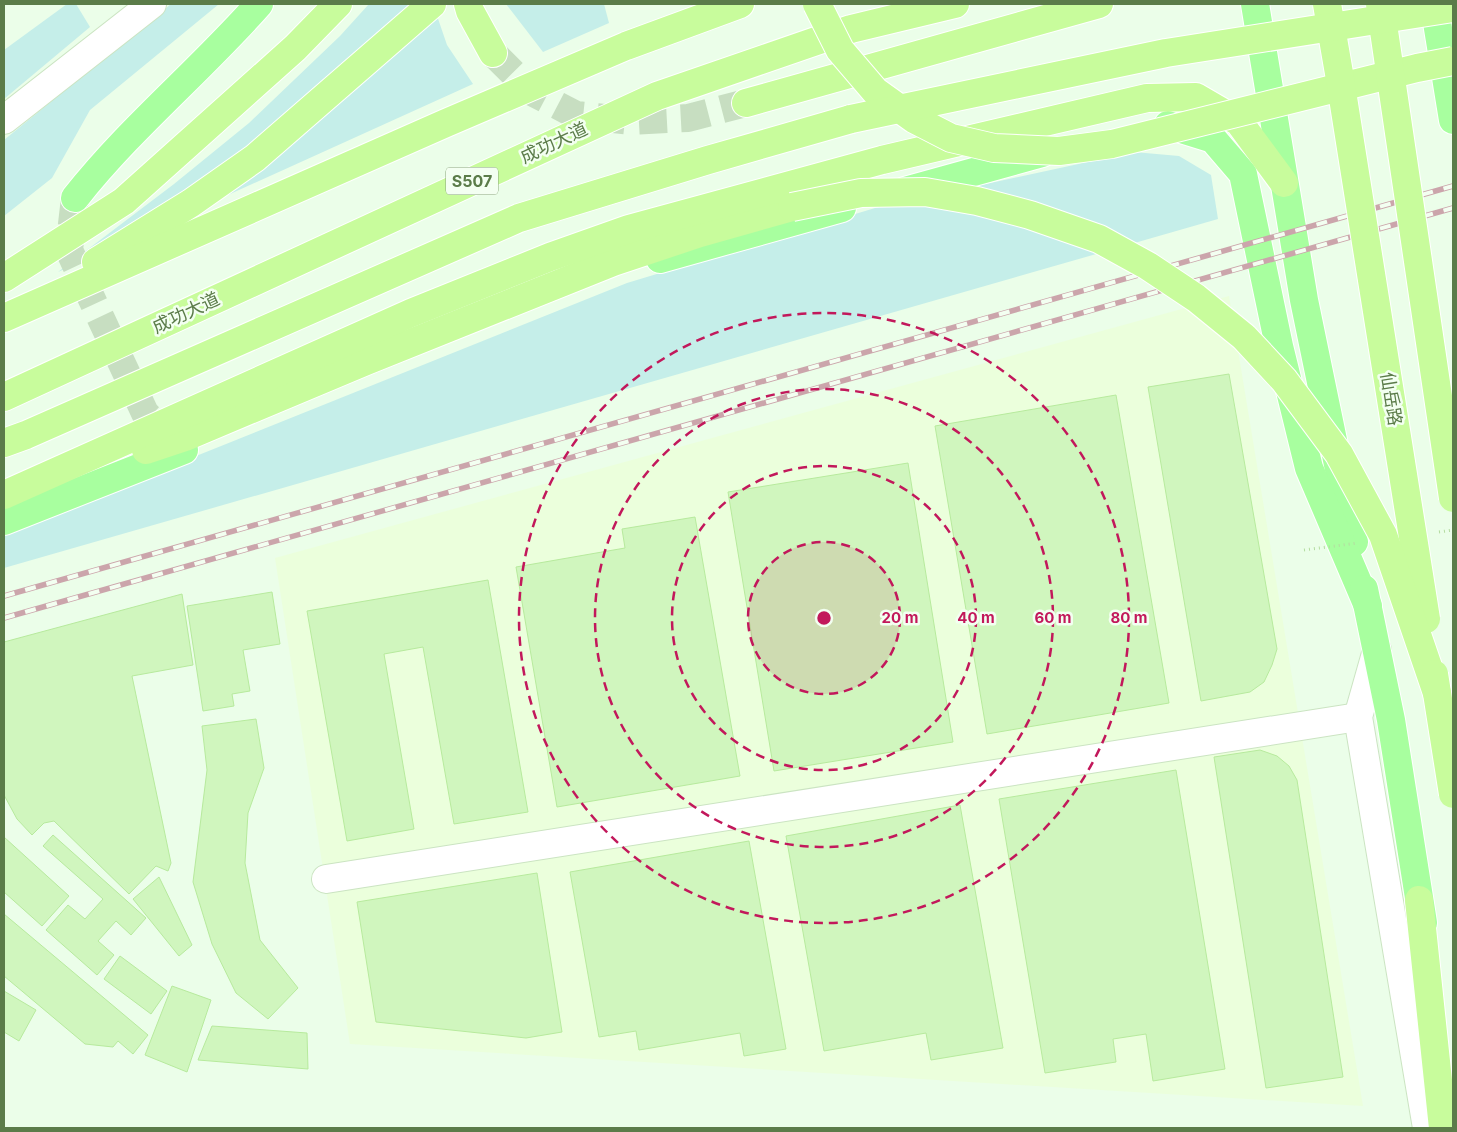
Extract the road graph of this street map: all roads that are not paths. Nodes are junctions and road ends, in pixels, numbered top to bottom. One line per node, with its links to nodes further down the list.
1 (152, 4): 18 (street)
2 (259, 4): 21 (main road)
3 (338, 4): 22 (highway)
4 (468, 4): 15 (highway)
5 (740, 4): 23 (highway)
6 (817, 4): 16 (highway, bridge)
7 (955, 4): 24 (highway, 成功大道 / S507)
8 (1099, 4): 17 (highway)
9 (1255, 4): 20 (main road)
10 (1327, 4): 32 (highway, 仙岳路, bridge)
11 (1380, 4): 27 (highway, bridge)
12 (1434, 4): 19 (main road)
13 (1453, 8): 25 (highway, bridge)
14 (425, 11): 23 (highway)
15 (493, 53)
16 (1453, 61)
17 (746, 103)
18 (4, 120)
19 (1453, 120)
20 (1284, 183): 26 (highway); 30 (main road)
21 (75, 198)
22 (4, 278)
23 (10, 315)
24 (4, 397)
25 (4, 443)
26 (4, 495)
27 (1453, 498)
28 (4, 502): 32 (highway, bridge)
29 (4, 521): 30 (main road)
30 (1368, 606): 31 (main road)
31 (1377, 650): 33 (street); 36 (main road)
32 (1437, 693): 34 (highway, 仙岳路, bridge)
33 (1358, 717): 35 (street); 38 (street)
34 (1453, 794)
35 (326, 879)
36 (1419, 900): 37 (main road); 39 (highway)
37 (1453, 1092)
38 (1427, 1128)
39 (1443, 1128)

